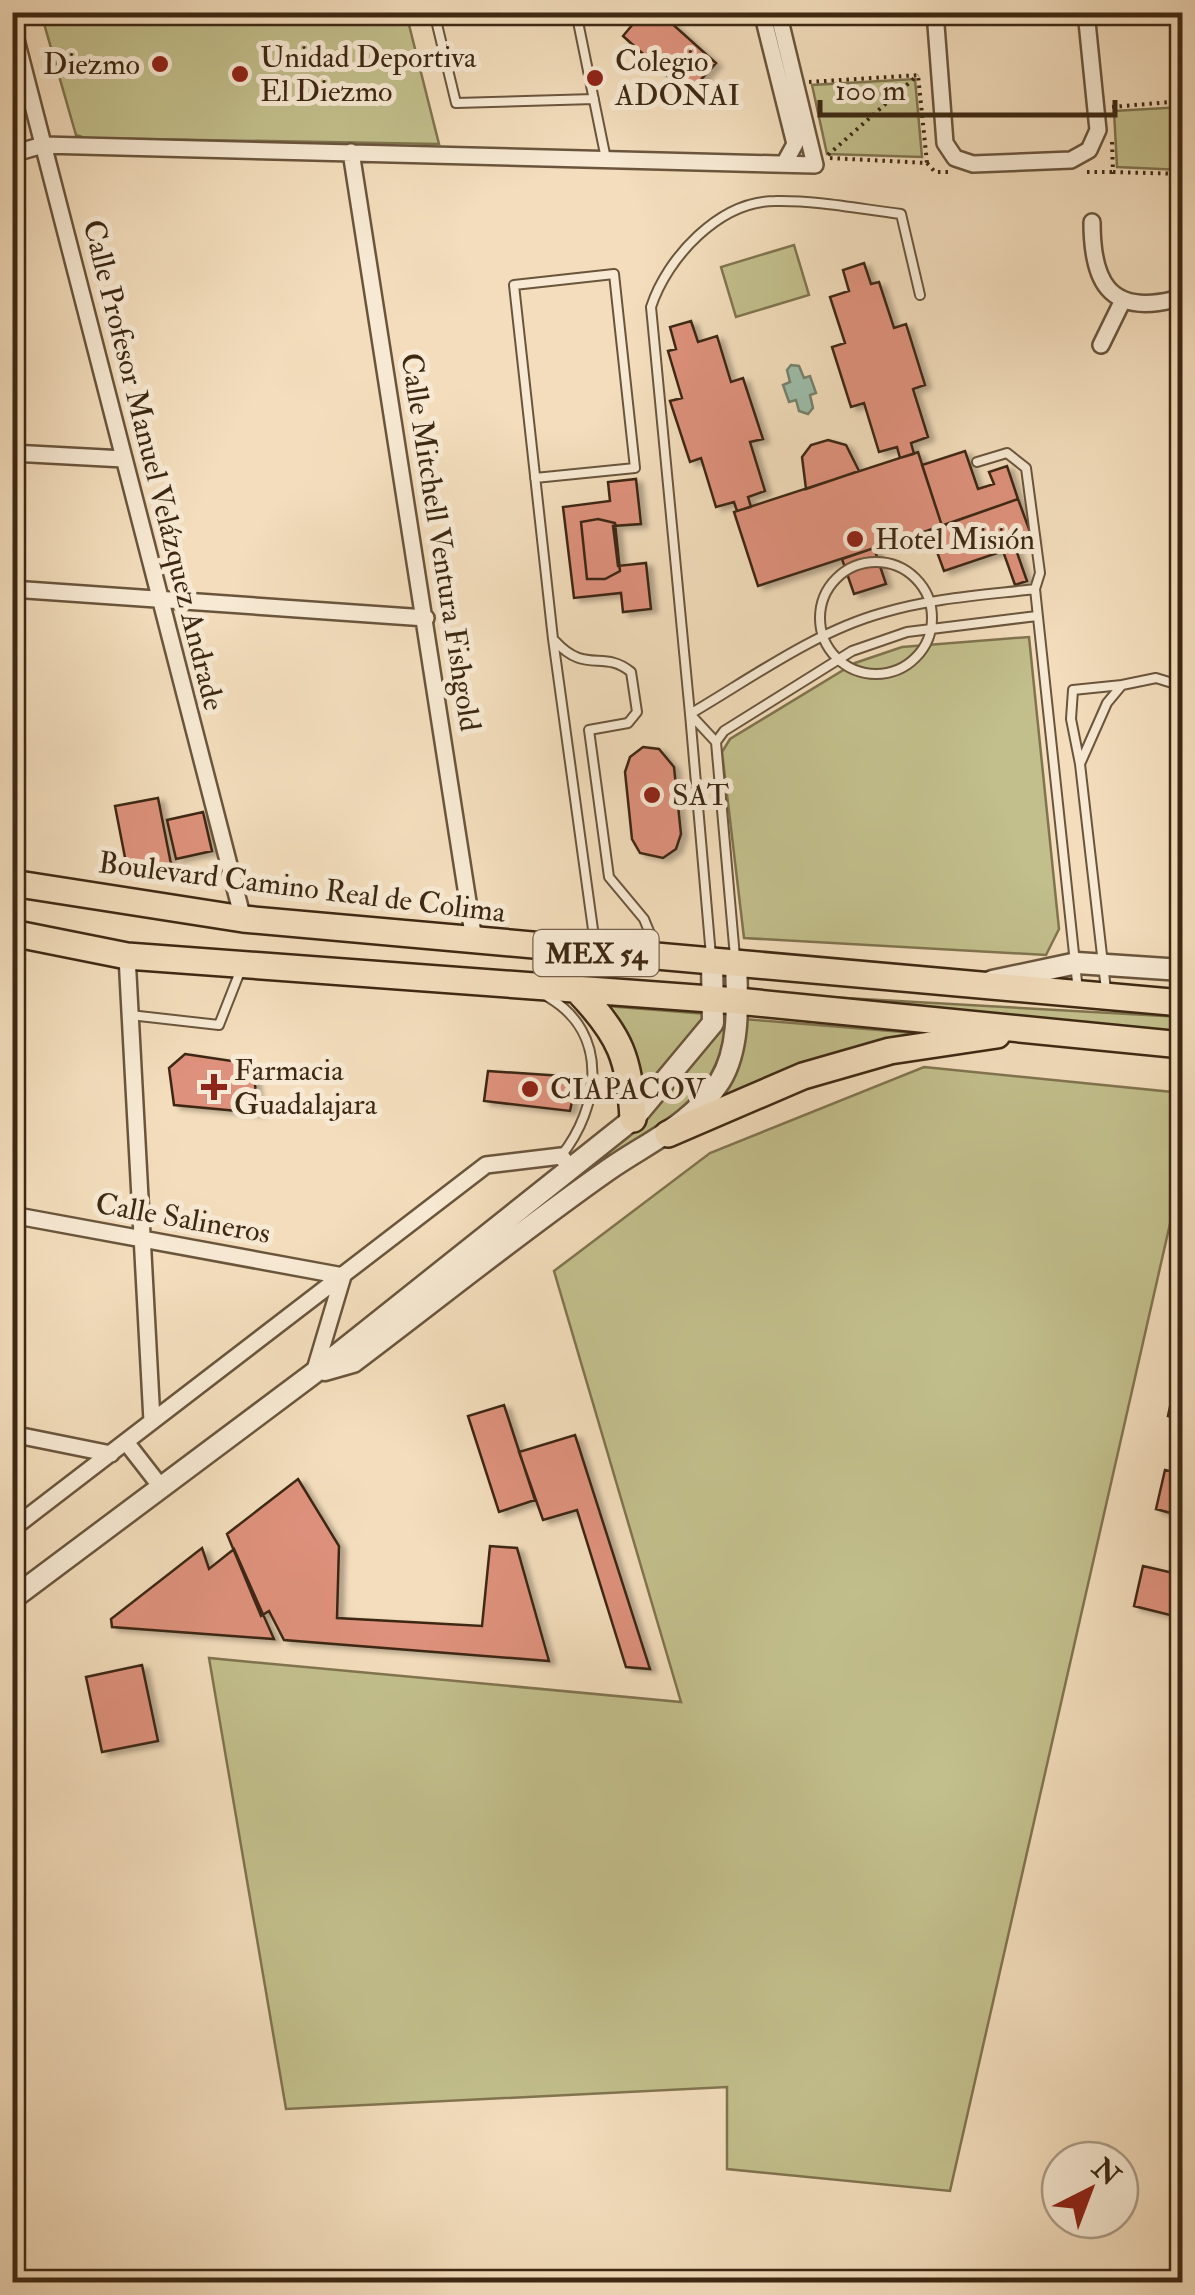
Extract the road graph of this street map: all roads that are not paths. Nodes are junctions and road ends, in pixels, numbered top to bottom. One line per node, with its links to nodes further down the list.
1 (434, 12): 8 (lane)
2 (576, 12): 8 (lane)
3 (762, 12): 13 (street)
4 (778, 12): 13 (street)
5 (935, 12): 6 (street)
6 (1086, 12)
7 (12, 24): 9 (street, Calle Profesor Manuel Velázquez Andrade)
8 (594, 99): 12 (lane)
9 (44, 144): 10 (street); 11 (street); 20 (street, Calle Profesor Manuel Velázquez Andrade)
10 (351, 152): 12 (street); 28 (street, Calle Mitchell Ventura Fishgold)
11 (12, 154)
12 (606, 160): 13 (street)
13 (784, 164)
14 (1092, 222): 16 (street)
15 (920, 295): 35 (lane)
16 (1124, 300): 17 (street); 18 (street)
17 (1179, 300)
18 (1101, 345)
19 (12, 453): 20 (street)
20 (124, 459): 25 (street, Calle Profesor Manuel Velázquez Andrade)
21 (977, 462): 24 (lane)
22 (536, 478): 22 (lane); 31 (lane)
23 (12, 588): 25 (street)
24 (1035, 589): 26 (lane); 27 (lane)
25 (161, 601): 28 (street); 39 (street, Calle Profesor Manuel Velázquez Andrade)
26 (930, 601): 29 (lane); 30 (lane); 30 (lane)
27 (1037, 616): 29 (lane); 47 (lane)
28 (426, 618): 41 (street, Calle Mitchell Ventura Fishgold)
29 (932, 629): 32 (lane); 32 (lane)
30 (823, 638): 32 (lane); 35 (lane)
31 (554, 639): 42 (lane); 44 (lane)
32 (836, 658): 36 (lane)
33 (1122, 686): 34 (lane); 37 (lane); 37 (lane)
34 (1182, 686)
35 (690, 714): 36 (lane); 45 (lane)
36 (716, 742): 45 (lane)
37 (1080, 764): 46 (lane)
38 (12, 883): 39 (main road, Boulevard Camino Real de Colima / MEX 54)
39 (243, 919): 41 (main road, Boulevard Camino Real de Colima / MEX 54)
40 (12, 934): 43 (main road, MEX 54)
41 (474, 940): 42 (main road, Boulevard Camino Real de Colima / MEX 54)
42 (596, 953): 44 (main road, Boulevard Camino Real de Colima / MEX 54)
43 (127, 956): 48 (main road, MEX 54); 57 (street)
44 (659, 957): 45 (main road, Boulevard Camino Real de Colima / MEX 54)
45 (724, 961): 50 (main road, Boulevard Camino Real de Colima / MEX 54); 55 (street)
46 (1104, 962): 47 (street); 49 (street); 54 (lane)
47 (1076, 963): 50 (street); 53 (lane)
48 (242, 965): 51 (main road, MEX 54); 57 (lane)
49 (1182, 970)
50 (974, 985): 53 (main road, Boulevard Camino Real de Colima / MEX 54)
51 (531, 988): 52 (main road, MEX 54); 62 (lane)
52 (578, 992): 55 (main road, MEX 54); 60 (main road)
53 (1078, 994): 54 (main road, Boulevard Camino Real de Colima / MEX 54)
54 (1107, 996): 56 (main road, Boulevard Camino Real de Colima / MEX 54)
55 (725, 1001): 58 (main road, MEX 54); 60 (street); 61 (street)
56 (1182, 1004)
57 (130, 1014): 64 (street)
58 (1034, 1029): 59 (main road, MEX 54); 61 (main road)
59 (1182, 1046)
60 (633, 1119): 62 (street)
61 (668, 1134): 66 (street)
62 (566, 1163): 65 (street); 66 (street)
63 (12, 1216): 64 (street, Calle Salineros)
64 (142, 1238): 65 (street, Calle Salineros); 67 (street)
65 (343, 1276): 66 (street); 67 (street)
66 (314, 1374): 71 (street)
67 (152, 1422): 69 (street)
68 (12, 1434): 70 (street)
69 (126, 1442): 70 (street); 71 (street)
70 (111, 1454): 72 (street)
71 (161, 1487): 73 (street)
72 (12, 1529)
73 (12, 1599)

